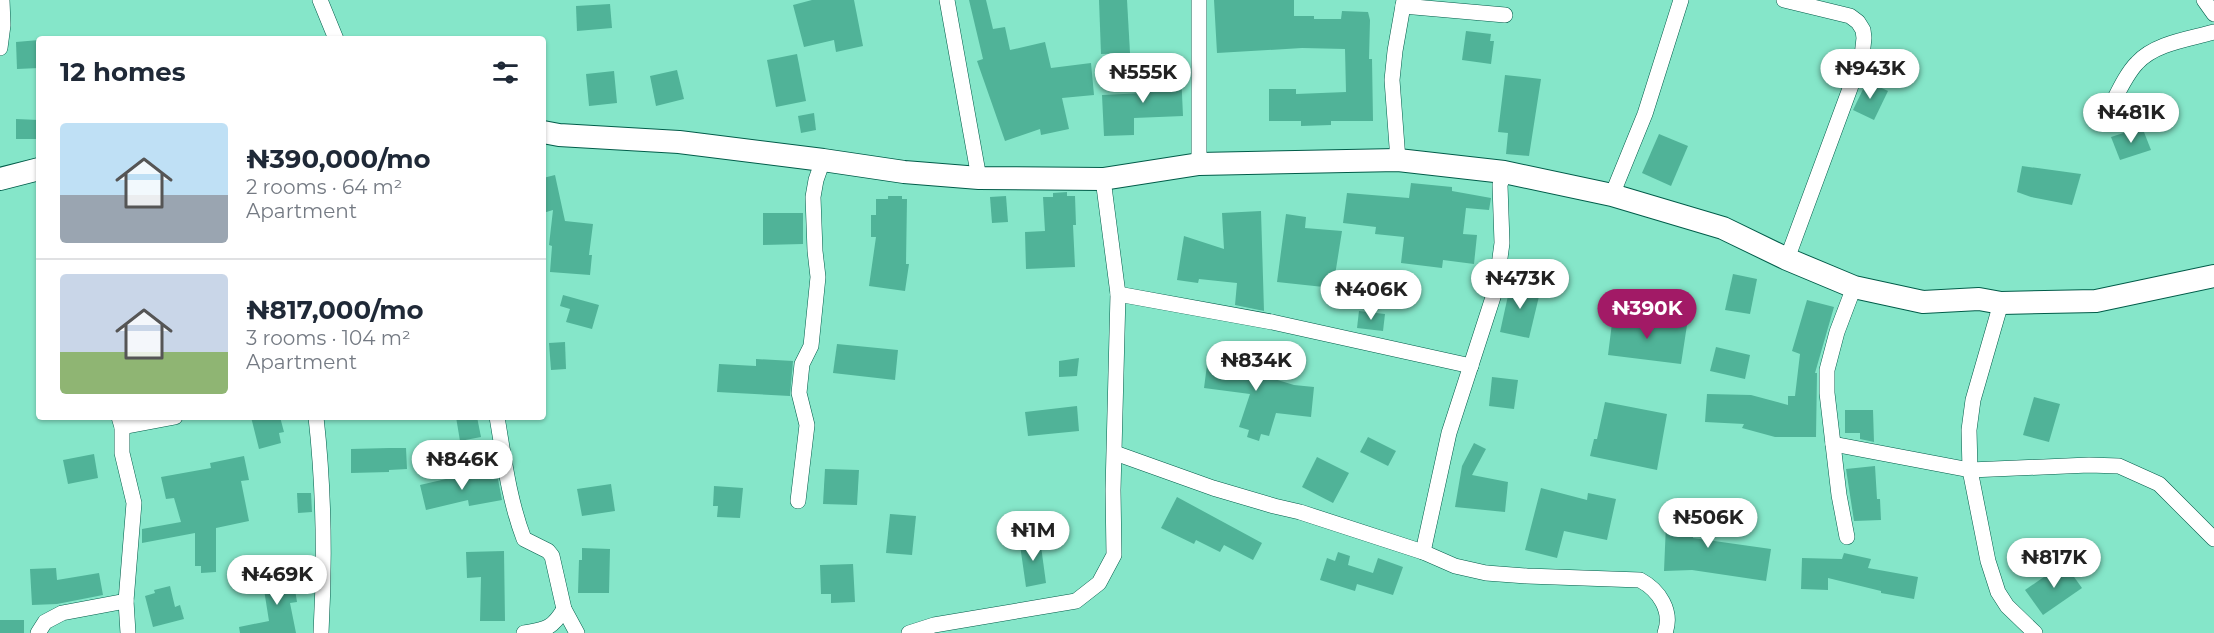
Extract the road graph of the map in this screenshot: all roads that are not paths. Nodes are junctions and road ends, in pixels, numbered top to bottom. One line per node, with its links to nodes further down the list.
1 (3, 0): 13 (street)
2 (320, 0): 12 (street)
3 (947, 0): 21 (street)
4 (1199, 0): 18 (street)
5 (1681, 0): 24 (street)
6 (1784, 0): 25 (street)
7 (2204, 0): 9 (street)
8 (1403, 3): 10 (street); 17 (street)
9 (2214, 14)
10 (1505, 15)
11 (2214, 32): 14 (street)
12 (335, 36)
13 (0, 48)
14 (2104, 119)
15 (546, 133): 16 (street)
16 (824, 160): 21 (street); 38 (street)
17 (1398, 160): 18 (street); 20 (street)
18 (1199, 164): 23 (street)
19 (36, 170): 22 (street)
20 (1504, 172): 24 (street); 30 (street)
21 (979, 178): 23 (street)
22 (0, 179)
23 (1103, 179): 28 (street)
24 (1612, 195): 25 (street)
25 (1787, 259): 27 (street)
26 (2214, 276): 29 (street)
27 (1854, 287): 29 (street); 35 (street)
28 (1118, 294): 30 (street); 36 (street)
29 (2001, 303): 37 (street)
30 (1471, 366): 41 (street)
31 (142, 420): 34 (street)
32 (316, 420): 46 (street)
33 (498, 420): 43 (street)
34 (120, 422): 42 (street)
35 (1833, 444): 37 (street); 39 (street)
36 (1115, 453): 41 (street); 49 (street)
37 (1970, 470): 40 (street); 51 (street)
38 (798, 501)
39 (1847, 537)
40 (2214, 539)
41 (1423, 552): 50 (street)
42 (126, 601): 44 (street); 45 (street)
43 (564, 609): 47 (street); 48 (street)
44 (38, 633)
45 (128, 633)
46 (321, 633)
47 (524, 633)
48 (577, 633)
49 (909, 633)
50 (1665, 633)
51 (2036, 633)

